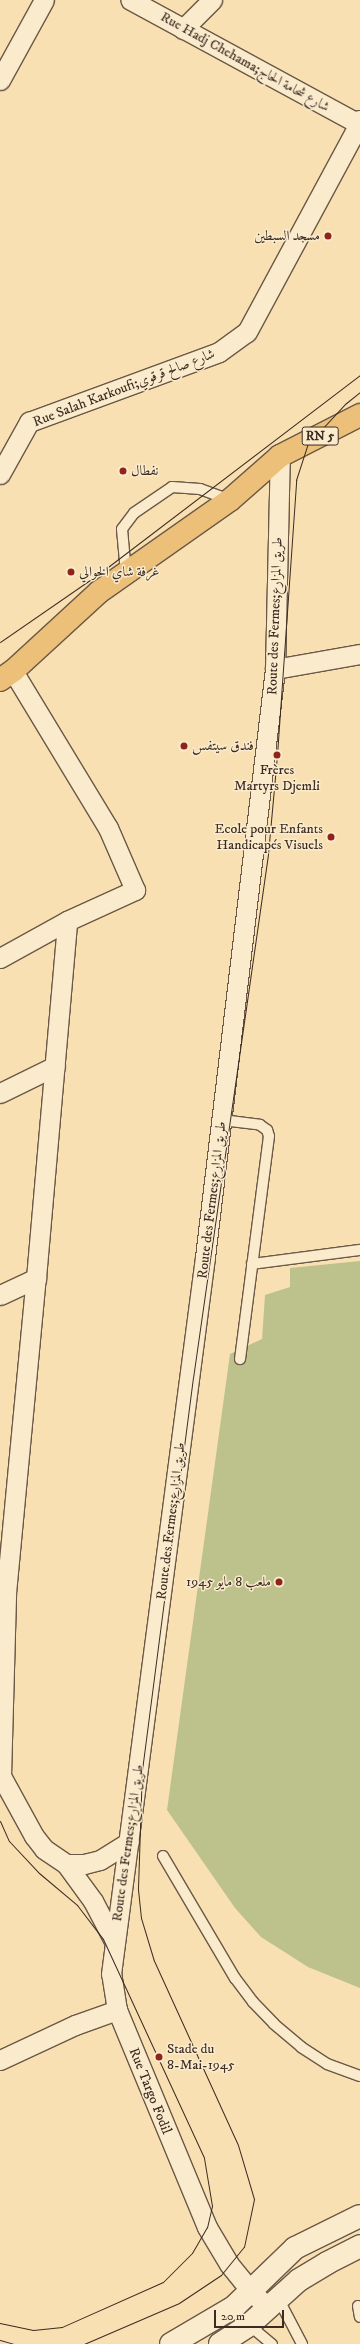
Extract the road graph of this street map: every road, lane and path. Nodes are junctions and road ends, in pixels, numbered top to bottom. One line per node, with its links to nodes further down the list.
1 (44, 0): 5 (street)
2 (131, 0): 4 (street, Rue Hadj Chehama;شارع شحامة الحاج)
3 (212, 0): 4 (street)
4 (184, 29): 6 (street, Rue Hadj Chehama;شارع شحامة الحاج)
5 (0, 80)
6 (360, 124): 9 (street, Rue Salah Karkoufi;شارع صالح قرقوي)
7 (360, 415): 8 (main road, RN 5)
8 (280, 456): 10 (main road, RN 5); 13 (street, Route des Fermes;طريق المزارع)
9 (0, 474)
10 (230, 500): 11 (main road, RN 5); 11 (lane)
11 (126, 574): 14 (main road, RN 5)
12 (360, 654): 13 (street)
13 (275, 669): 19 (street, Route des Fermes;طريق المزارع)
14 (7, 675): 15 (street)
15 (67, 921): 16 (street); 17 (street)
16 (0, 958)
17 (55, 1066): 18 (street); 22 (street)
18 (0, 1092)
19 (222, 1120): 21 (lane); 27 (street, Route des Fermes;طريق المزارع)
20 (360, 1250): 21 (lane)
21 (252, 1264): 24 (lane)
22 (36, 1278): 23 (street); 25 (street)
23 (0, 1295)
24 (240, 1359)
25 (3, 1587): 26 (street)
26 (1, 1775): 29 (street)
27 (129, 1842): 29 (street); 30 (street, Route des Fermes;طريق المزارع)
28 (163, 1856): 33 (lane)
29 (66, 1864): 30 (street)
30 (114, 1942): 31 (street, Rue Targo Fodil)
31 (117, 2010): 32 (street); 36 (street, Rue Targo Fodil)
32 (0, 2060)
33 (360, 2076)
34 (360, 2216): 36 (main road)
35 (360, 2246): 37 (main road)
36 (250, 2290): 37 (street, Rue Targo Fodil); 41 (main road)
37 (273, 2303): 40 (main road); 44 (lane)
38 (358, 2306): 39 (lane)
39 (360, 2317)
40 (249, 2325): 42 (main road); 43 (lane)
41 (171, 2344)
42 (220, 2344)
43 (272, 2344)
44 (302, 2344)

